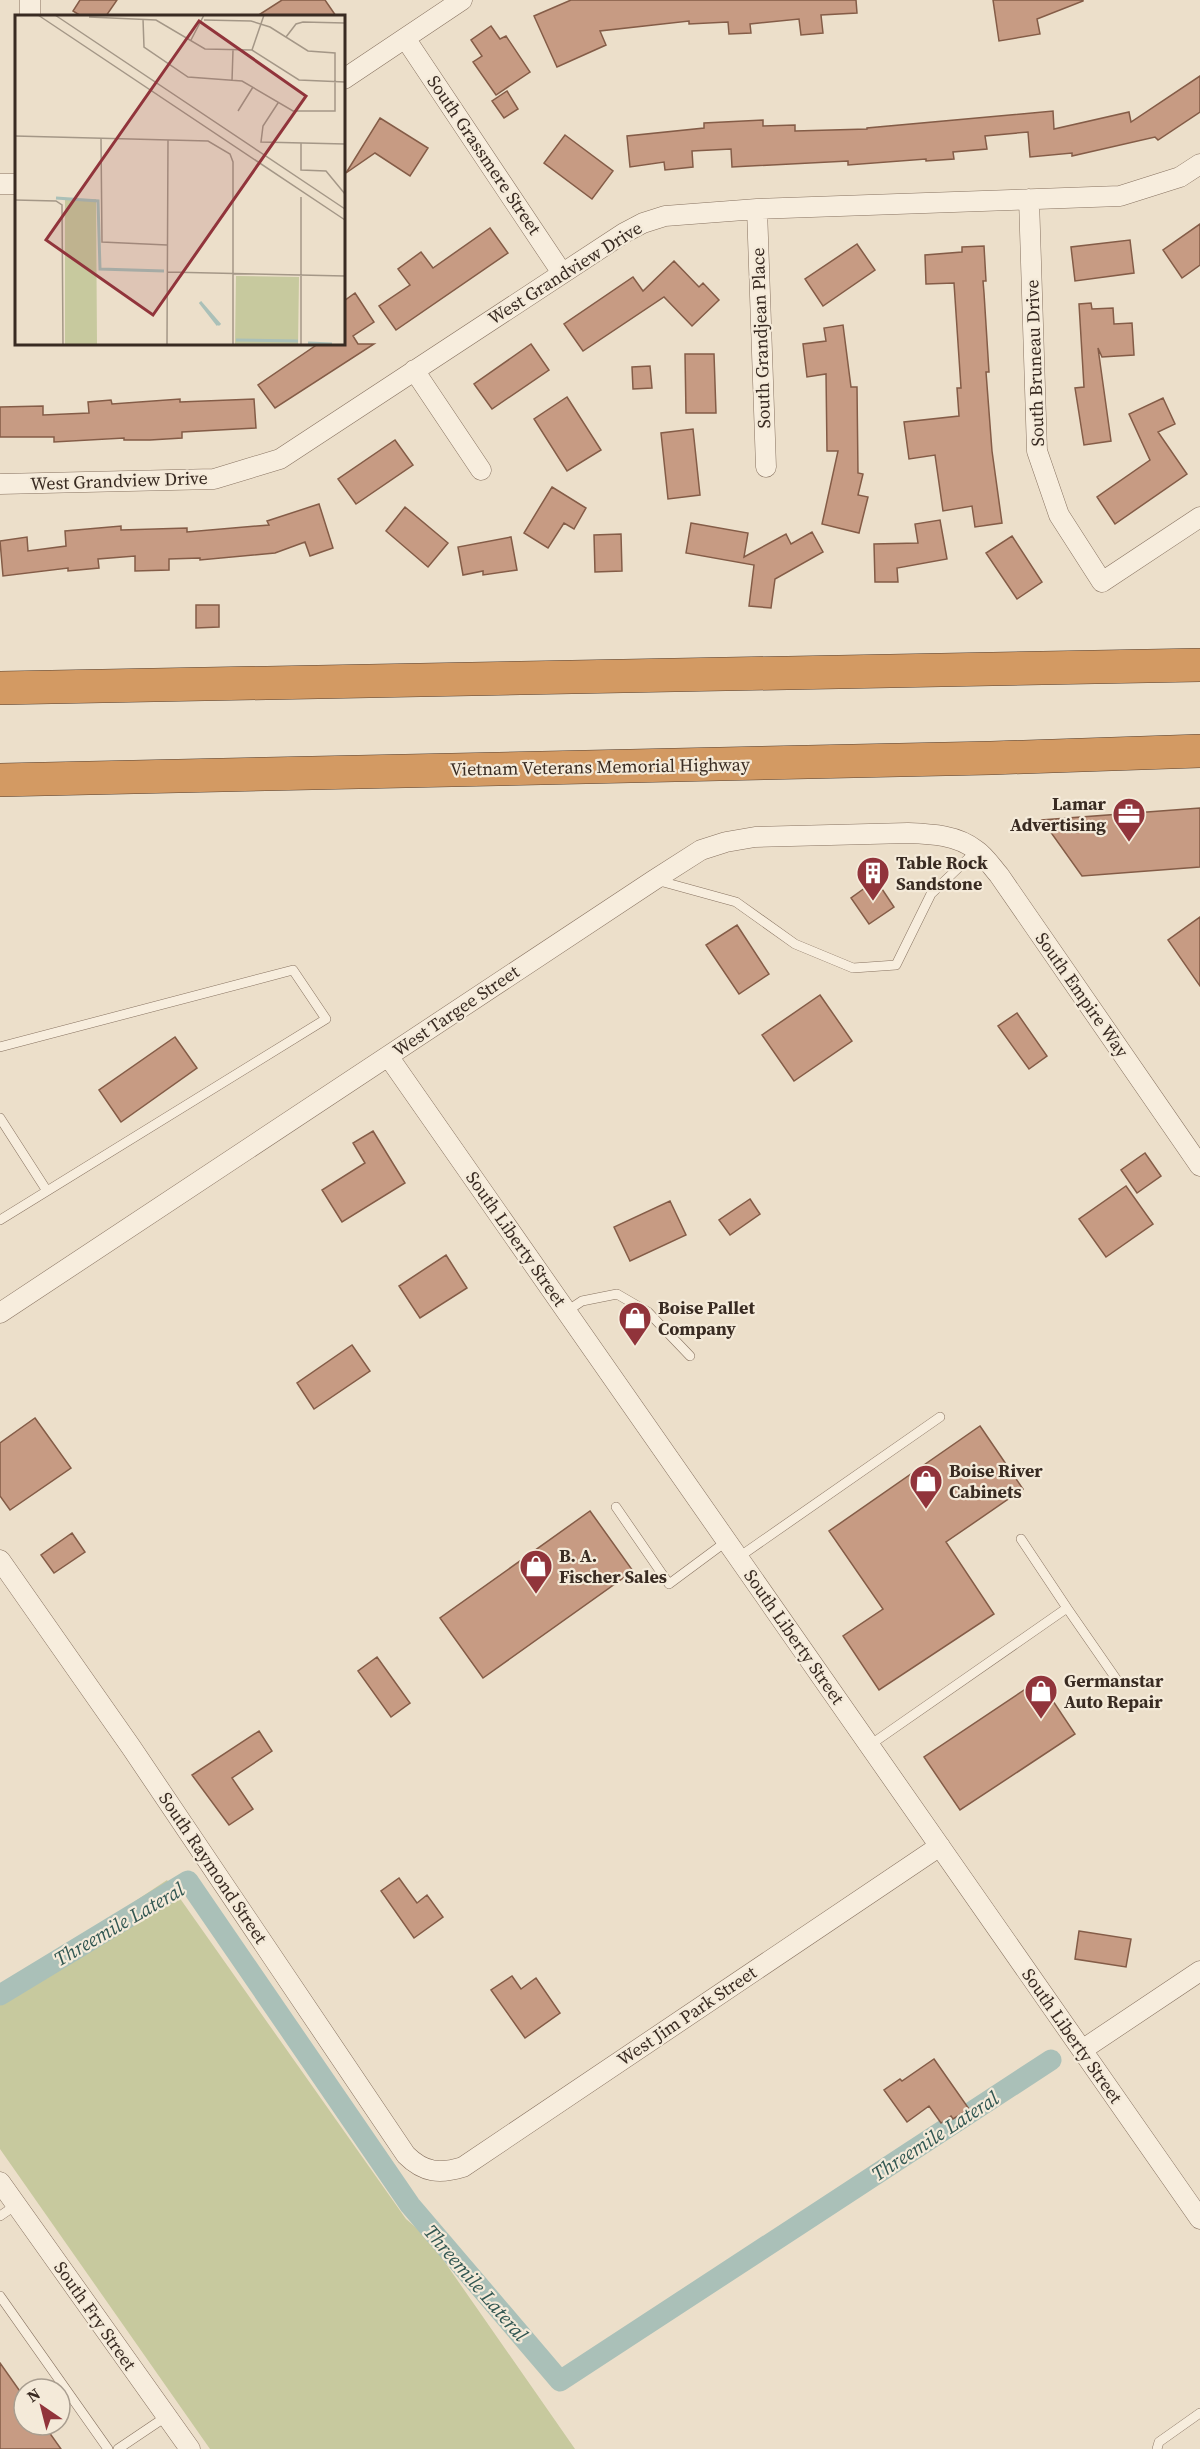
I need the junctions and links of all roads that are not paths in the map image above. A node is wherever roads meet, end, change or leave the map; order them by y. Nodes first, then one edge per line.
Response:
1 (462, 0) edge
2 (405, 38) junction
3 (345, 78) edge
4 (1200, 164) edge
5 (1029, 199) junction
6 (757, 209) junction
7 (562, 273) junction
8 (414, 370) junction
9 (765, 467) dead end
10 (481, 470) dead end
11 (0, 484) edge
12 (1200, 517) edge
13 (1200, 665) edge
14 (0, 688) edge
15 (1200, 751) edge
16 (0, 780) edge
17 (953, 837) joint
18 (977, 850) junction
19 (654, 880) junction
20 (0, 1047) edge
21 (388, 1056) junction
22 (0, 1118) edge
23 (1200, 1166) edge
24 (47, 1191) junction
25 (0, 1220) edge
26 (567, 1311) junction
27 (0, 1313) edge
28 (690, 1356) dead end
29 (940, 1417) dead end
30 (616, 1507) dead end
31 (1021, 1539) dead end
32 (728, 1541) junction
33 (739, 1557) junction
34 (0, 1560) edge
35 (1068, 1608) junction
36 (1119, 1683) dead end
37 (870, 1746) junction
38 (940, 1846) junction
39 (1200, 1971) edge
40 (1082, 2050) junction
41 (430, 2171) joint
42 (0, 2182) edge
43 (8, 2210) edge
44 (1200, 2218) edge
45 (0, 2296) edge
46 (1200, 2413) edge
47 (167, 2416) junction
48 (108, 2449) edge
49 (118, 2449) edge
50 (190, 2449) edge
51 (1157, 2449) edge

1 - 2 street
2 - 3 street
2 - 7 street, South Grassmere Street
4 - 5 street, West Grandview Drive
5 - 6 street, West Grandview Drive
5 - 12 street, South Bruneau Drive
6 - 7 street, West Grandview Drive
6 - 9 street, South Grandjean Place
7 - 8 street, West Grandview Drive
8 - 10 street
8 - 11 street, West Grandview Drive
13 - 14 highway
15 - 16 highway, Vietnam Veterans Memorial Highway
17 - 18 street, South Empire Way
17 - 19 street, West Targee Street
18 - 19 lane
18 - 23 street, South Empire Way
19 - 21 street, West Targee Street
20 - 24 lane
21 - 26 street, South Liberty Street
21 - 27 street, West Targee Street
22 - 24 lane
24 - 25 lane
26 - 28 lane
26 - 32 street, South Liberty Street
29 - 33 lane
30 - 32 lane
31 - 35 lane
32 - 33 street, South Liberty Street
33 - 37 street, South Liberty Street
34 - 41 street, South Raymond Street
35 - 36 lane
35 - 37 lane
37 - 38 street, South Liberty Street
38 - 40 street, South Liberty Street
38 - 41 street, West Jim Park Street
39 - 40 street
40 - 44 street, South Liberty Street
42 - 43 street, South Fry Street
43 - 47 street, South Fry Street
45 - 48 lane
46 - 51 lane
47 - 49 lane
47 - 50 street, South Fry Street

